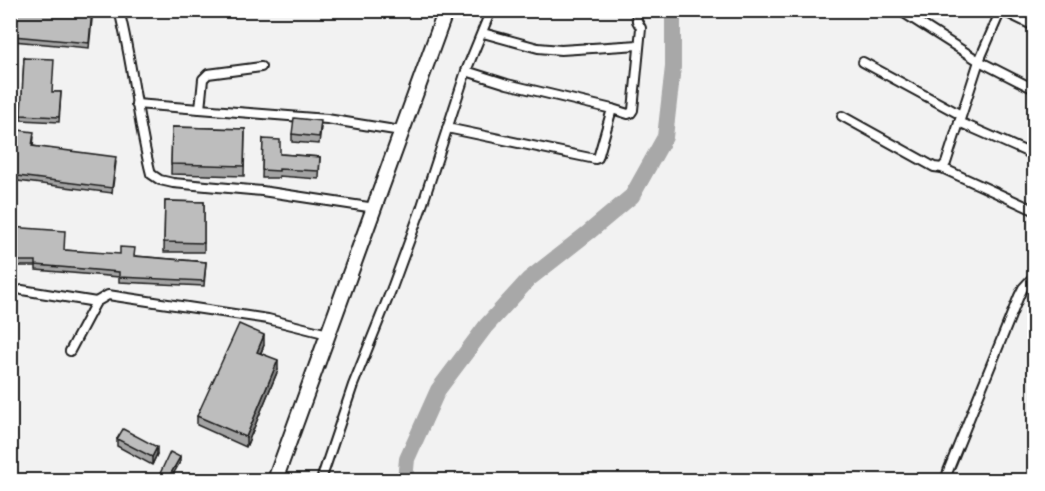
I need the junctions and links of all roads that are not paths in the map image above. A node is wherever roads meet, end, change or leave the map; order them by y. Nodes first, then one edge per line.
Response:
1 (119, 10) edge
2 (446, 10) edge
3 (491, 10) edge
4 (636, 10) edge
5 (899, 10) edge
6 (1001, 10) edge
7 (1035, 26) edge
8 (483, 33) junction
9 (639, 45) junction
10 (979, 61) junction
11 (863, 62) dead end
12 (261, 67) dead end
13 (466, 71) junction
14 (1035, 89) edge
15 (136, 104) junction
16 (612, 108) junction
17 (200, 109) junction
18 (842, 116) dead end
19 (960, 119) junction
20 (447, 128) junction
21 (401, 131) junction
22 (1035, 155) edge
23 (942, 168) junction
24 (375, 208) junction
25 (1035, 210) edge
26 (1035, 276) edge
27 (22, 290) dead end
28 (96, 302) junction
29 (328, 334) junction
30 (70, 351) dead end
31 (275, 480) edge
32 (321, 480) edge
33 (946, 480) edge

1 - 15 street
2 - 21 highway
3 - 8 street
4 - 9 street
5 - 10 street
6 - 7 street
6 - 10 street
8 - 9 street
8 - 13 street
9 - 16 street
10 - 14 street
10 - 19 street
11 - 19 street
12 - 17 street
13 - 16 street
13 - 20 street
15 - 17 street
15 - 24 street
16 - 20 street
17 - 21 street
18 - 23 street
19 - 22 street
19 - 23 street
20 - 32 street
21 - 24 highway
23 - 25 street
24 - 29 highway
26 - 33 street
27 - 28 street
28 - 29 street
28 - 30 street
29 - 31 highway

